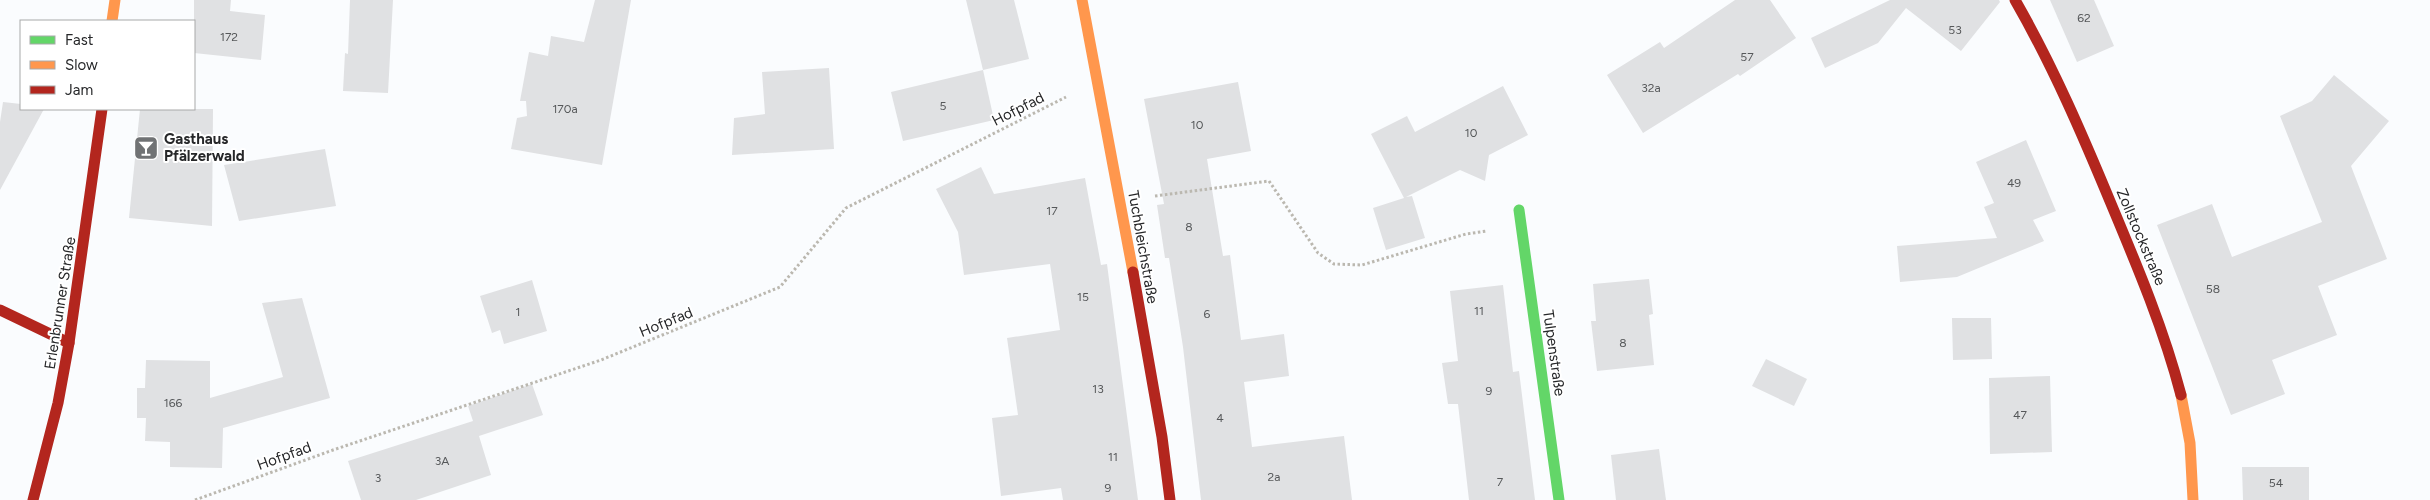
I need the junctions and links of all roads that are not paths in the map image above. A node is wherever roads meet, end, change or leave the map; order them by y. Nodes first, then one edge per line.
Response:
1 (115, 0) edge
2 (1082, 0) edge
3 (2015, 0) edge
4 (112, 20) edge
5 (102, 110) edge
6 (1520, 210) dead end
7 (0, 310) edge
8 (69, 342) junction
9 (33, 500) edge
10 (1170, 500) edge
11 (1559, 500) edge
12 (2193, 500) edge

1 - 4 street
2 - 10 street, Tuchbleichstraße
3 - 12 street, Zollstockstraße
5 - 8 street, Erlenbrunner Straße
6 - 11 street, Tulpenstraße
7 - 8 street
8 - 9 street, Erlenbrunner Straße

